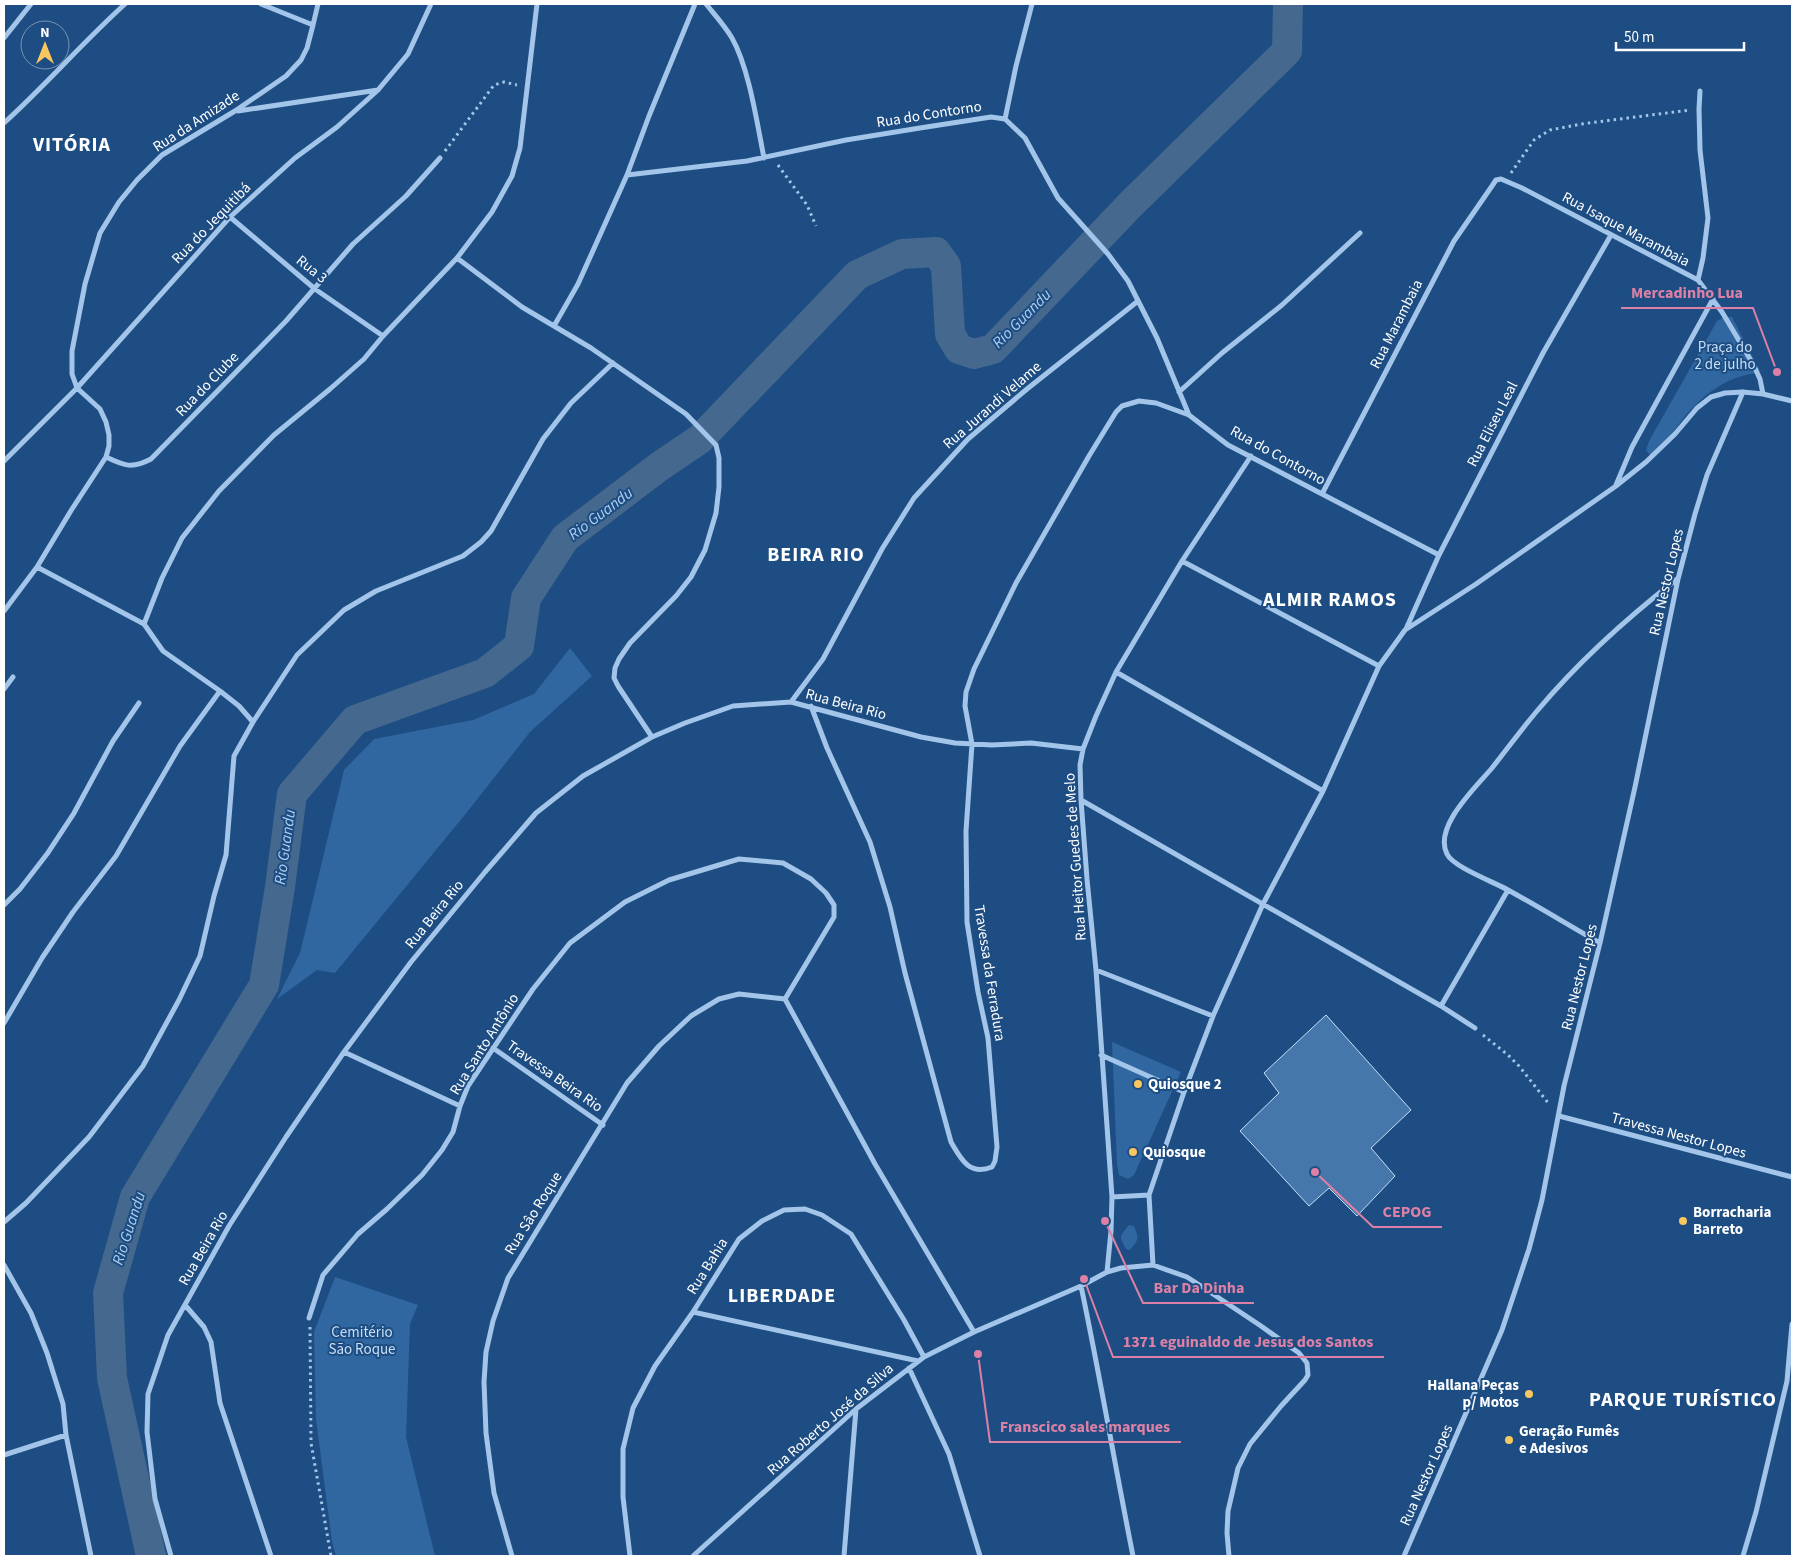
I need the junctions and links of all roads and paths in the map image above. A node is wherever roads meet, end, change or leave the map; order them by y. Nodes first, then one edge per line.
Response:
1 (31, 4) edge
2 (125, 4) edge
3 (261, 4) edge
4 (318, 4) edge
5 (431, 4) edge
6 (537, 4) edge
7 (695, 4) edge
8 (706, 4) edge
9 (1032, 4) edge
10 (313, 25) junction
11 (4, 38) edge
12 (528, 88) junction
13 (378, 90) junction
14 (1700, 91) dead end
15 (1699, 109) junction
16 (235, 111) junction
17 (1005, 119) junction
18 (4, 123) edge
19 (772, 156) junction
20 (440, 158) joint
21 (764, 158) junction
22 (627, 175) junction
23 (1506, 180) junction
24 (230, 216) junction
25 (816, 226) dead end
26 (1360, 233) dead end
27 (1611, 235) junction
28 (457, 258) junction
29 (1698, 280) junction
30 (315, 289) junction
31 (1714, 299) junction
32 (1138, 300) junction
33 (554, 326) junction
34 (383, 336) junction
35 (613, 363) junction
36 (77, 388) junction
37 (1179, 392) junction
38 (1743, 392) junction
39 (1763, 394) junction
40 (1792, 401) edge
41 (1189, 415) junction
42 (1251, 456) junction
43 (106, 457) junction
44 (4, 461) edge
45 (1616, 486) junction
46 (1322, 494) junction
47 (1439, 555) junction
48 (1182, 561) junction
49 (37, 568) junction
50 (1678, 579) junction
51 (4, 600) edge
52 (10, 601) junction
53 (4, 611) edge
54 (144, 624) junction
55 (1405, 630) junction
56 (1379, 666) junction
57 (1116, 672) junction
58 (14, 677) dead end
59 (4, 689) edge
60 (220, 691) junction
61 (791, 702) junction
62 (139, 703) dead end
63 (811, 706) junction
64 (253, 722) junction
65 (652, 737) junction
66 (972, 744) junction
67 (1084, 749) junction
68 (1323, 791) junction
69 (1081, 800) junction
70 (1508, 890) junction
71 (1263, 904) junction
72 (4, 906) edge
73 (1600, 943) junction
74 (1096, 970) junction
75 (785, 998) junction
76 (1441, 1006) junction
77 (1213, 1016) junction
78 (4, 1023) edge
79 (1475, 1028) joint
80 (493, 1048) junction
81 (344, 1052) junction
82 (1101, 1055) junction
83 (1184, 1092) junction
84 (460, 1106) junction
85 (1559, 1116) junction
86 (603, 1125) junction
87 (1792, 1177) edge
88 (1149, 1195) junction
89 (1112, 1197) junction
90 (4, 1222) edge
91 (4, 1265) edge
92 (1153, 1265) junction
93 (1107, 1272) junction
94 (1081, 1286) junction
95 (185, 1306) junction
96 (693, 1312) junction
97 (309, 1318) joint
98 (1792, 1324) edge
99 (974, 1332) junction
100 (924, 1356) junction
101 (918, 1361) junction
102 (908, 1368) junction
103 (856, 1409) junction
104 (66, 1436) junction
105 (4, 1453) edge
106 (91, 1556) edge
107 (171, 1556) edge
108 (272, 1556) edge
109 (331, 1556) edge
110 (512, 1556) edge
111 (630, 1556) edge
112 (693, 1556) edge
113 (844, 1556) edge
114 (980, 1556) edge
115 (1133, 1556) edge
116 (1229, 1556) edge
117 (1404, 1556) edge
118 (1742, 1556) edge

1 - 11 street
2 - 18 street
3 - 10 street
4 - 10 street, Rua da Amizade
5 - 13 street, Rua do Jequitibá
6 - 12 street
7 - 22 street
8 - 21 street
9 - 17 street
10 - 16 street, Rua da Amizade
12 - 20 path
12 - 28 street
13 - 16 street
13 - 24 street, Rua do Jequitibá
14 - 15 street
15 - 23 path
15 - 29 street
16 - 36 street, Rua da Amizade
17 - 19 street, Rua do Contorno
17 - 32 street, Rua do Contorno
19 - 21 street, Rua do Contorno
19 - 25 path
20 - 30 street, Rua do Clube
21 - 22 street, Rua do Contorno
22 - 33 street
23 - 27 street, Rua Isaque Marambaia
23 - 46 street, Rua Marambaia
24 - 30 street, Rua 3
24 - 36 street, Rua do Jequitibá
26 - 37 street
27 - 29 street, Rua Isaque Marambaia
27 - 47 street, Rua Eliseu Leal
28 - 33 street
28 - 34 street
29 - 31 street, Rua Isaque Marambaia
30 - 34 street, Rua 3
30 - 43 street, Rua do Clube
31 - 39 street, Rua Isaque Marambaia
31 - 45 street
32 - 37 street, Rua do Contorno
32 - 61 street, Rua Jurandi Velame
33 - 35 street
34 - 54 street
35 - 64 street
35 - 65 street
36 - 43 street
36 - 44 street, Rua do Jequitibá
37 - 41 street, Rua do Contorno
38 - 39 street
38 - 45 street
38 - 50 street, Rua Nestor Lopes
39 - 40 street
41 - 42 street, Rua do Contorno
41 - 66 street, Travessa da Ferradura
42 - 46 street, Rua do Contorno
42 - 48 street, Rua Heitor Guedes de Melo
43 - 49 street
45 - 55 street
46 - 47 street, Rua do Contorno
47 - 55 street, Rua Eliseu Leal
48 - 56 street
48 - 57 street, Rua Heitor Guedes de Melo
49 - 52 street
49 - 54 street
50 - 70 street
50 - 73 street, Rua Nestor Lopes
51 - 52 street
52 - 53 street
54 - 60 street
55 - 56 street
56 - 68 street
57 - 67 street, Rua Heitor Guedes de Melo
57 - 68 street
58 - 59 street
60 - 64 street
60 - 78 street
61 - 63 street, Rua Beira Rio
61 - 65 street, Rua Beira Rio
62 - 72 street
63 - 66 street, Rua Beira Rio
63 - 66 street, Travessa da Ferradura
64 - 90 street
65 - 81 street, Rua Beira Rio
66 - 67 street, Rua Beira Rio
67 - 69 street, Rua Heitor Guedes de Melo
68 - 71 street
69 - 71 street
69 - 74 street, Rua Heitor Guedes de Melo
70 - 73 street
70 - 76 street
71 - 76 street
71 - 77 street
73 - 85 street, Rua Nestor Lopes
74 - 77 street
74 - 82 street, Rua Heitor Guedes de Melo
75 - 80 street, Rua Santo Antônio
75 - 86 street, Rua Sâo Roque
75 - 99 street
76 - 79 street
77 - 83 street
79 - 85 path
80 - 84 street, Rua Santo Antônio
80 - 86 street, Travessa Beira Rio
81 - 84 street
81 - 95 street, Rua Beira Rio
82 - 83 street
82 - 89 street, Rua Heitor Guedes de Melo
83 - 88 street
84 - 97 street, Rua Santo Antônio
85 - 87 street, Travessa Nestor Lopes
85 - 117 street, Rua Nestor Lopes
86 - 110 street, Rua Sâo Roque
88 - 89 street
88 - 92 street
89 - 93 street, Rua Heitor Guedes de Melo
91 - 104 street
92 - 93 street, Rua Roberto José da Silva
92 - 116 street
93 - 94 street, Rua Roberto José da Silva
94 - 99 street, Rua Roberto José da Silva
94 - 115 street
95 - 107 street, Rua Beira Rio
95 - 108 street
96 - 100 street, Rua Bahia
96 - 101 street
96 - 111 street, Rua Bahia
97 - 109 path
98 - 118 street
99 - 100 street, Rua Roberto José da Silva
100 - 101 street, Rua Roberto José da Silva
101 - 102 street, Rua Roberto José da Silva
102 - 103 street, Rua Roberto José da Silva
102 - 114 street
103 - 112 street, Rua Roberto José da Silva
103 - 113 street
104 - 105 street
104 - 106 street

